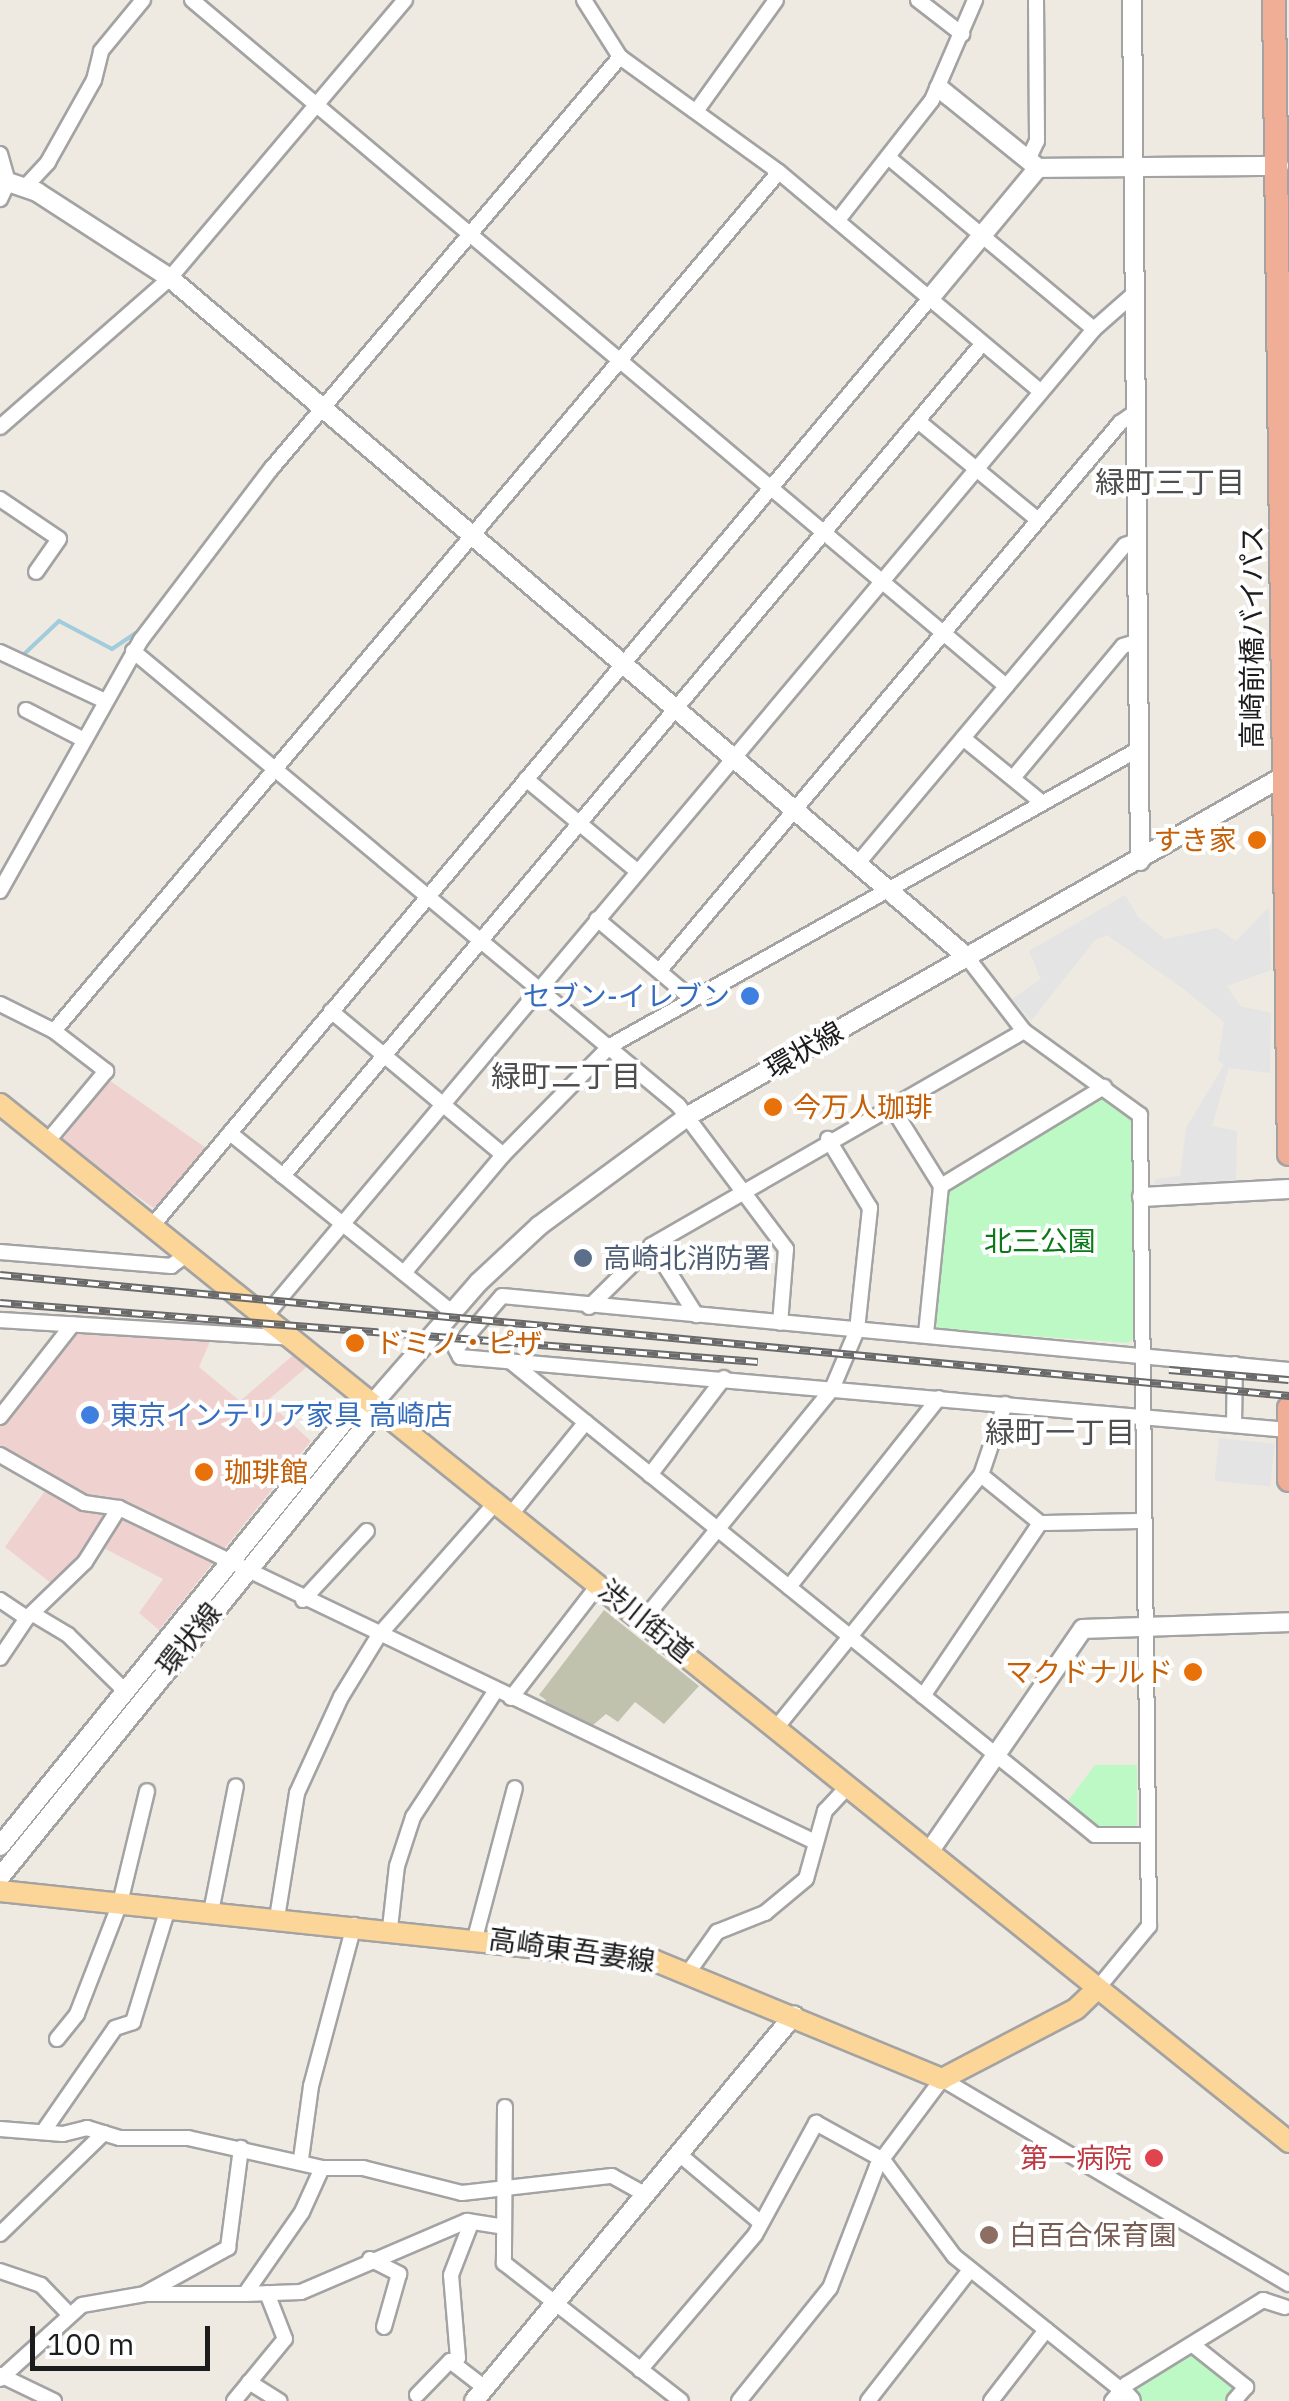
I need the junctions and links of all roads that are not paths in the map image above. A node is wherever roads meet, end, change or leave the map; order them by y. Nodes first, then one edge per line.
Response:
1 (143, 0) edge
2 (192, 0) edge
3 (405, 0) edge
4 (584, 0) edge
5 (776, 0) edge
6 (918, 0) edge
7 (975, 0) edge
8 (1036, 0) edge
9 (1132, 0) edge
10 (1274, 0) edge
11 (962, 34) junction
12 (620, 57) junction
13 (939, 88) junction
14 (315, 105) junction
15 (697, 110) junction
16 (0, 154) edge
17 (888, 157) junction
18 (1033, 164) junction
19 (1134, 166) junction
20 (1279, 166) junction
21 (779, 172) junction
22 (11, 189) edge
23 (838, 220) junction
24 (469, 235) junction
25 (982, 235) junction
26 (170, 278) junction
27 (1136, 292) junction
28 (930, 298) junction
29 (1094, 329) junction
30 (982, 344) junction
31 (616, 364) junction
32 (1041, 392) junction
33 (324, 407) junction
34 (1136, 412) junction
35 (918, 421) junction
36 (0, 427) edge
37 (977, 469) junction
38 (770, 489) junction
39 (0, 499) edge
40 (1038, 520) junction
41 (473, 534) junction
42 (823, 534) junction
43 (1138, 540) junction
44 (36, 572) dead end
45 (881, 584) junction
46 (942, 634) junction
47 (1138, 641) junction
48 (134, 650) junction
49 (0, 652) edge
50 (624, 661) junction
51 (1006, 686) junction
52 (103, 700) junction
53 (676, 707) junction
54 (26, 710) dead end
55 (963, 738) junction
56 (84, 740) junction
57 (1139, 748) junction
58 (734, 756) junction
59 (277, 766) junction
60 (1286, 774) edge
61 (1012, 778) junction
62 (526, 779) junction
63 (1040, 802) junction
64 (796, 808) junction
65 (579, 824) junction
66 (1140, 861) junction
67 (859, 862) junction
68 (637, 871) junction
69 (890, 888) junction
70 (0, 891) edge
71 (428, 895) junction
72 (597, 919) junction
73 (482, 939) junction
74 (967, 957) junction
75 (660, 970) junction
76 (540, 988) junction
77 (692, 999) junction
78 (0, 1004) edge
79 (330, 1011) junction
80 (54, 1031) junction
81 (1024, 1031) junction
82 (610, 1046) junction
83 (384, 1056) junction
84 (1104, 1087) junction
85 (0, 1104) edge
86 (442, 1104) junction
87 (890, 1104) junction
88 (688, 1116) junction
89 (230, 1133) junction
90 (828, 1139) junction
91 (46, 1142) junction
92 (1289, 1154) edge
93 (503, 1155) junction
94 (283, 1176) junction
95 (941, 1186) junction
96 (744, 1188) junction
97 (1289, 1190) edge
98 (1142, 1197) junction
99 (341, 1223) junction
100 (152, 1226) junction
101 (652, 1245) junction
102 (0, 1252) edge
103 (189, 1252) junction
104 (404, 1273) junction
105 (589, 1307) junction
106 (452, 1312) junction
107 (267, 1314) junction
108 (696, 1316) junction
109 (0, 1320) edge
110 (780, 1323) junction
111 (73, 1324) junction
112 (857, 1330) junction
113 (926, 1334) junction
114 (298, 1338) junction
115 (1143, 1352) junction
116 (510, 1361) junction
117 (1236, 1364) junction
118 (1289, 1370) edge
119 (724, 1378) junction
120 (832, 1389) junction
121 (938, 1398) junction
122 (376, 1400) junction
123 (1005, 1404) junction
124 (1289, 1408) edge
125 (0, 1417) edge
126 (1144, 1417) junction
127 (586, 1422) junction
128 (1234, 1425) junction
129 (1288, 1430) edge
130 (0, 1456) edge
131 (650, 1475) junction
132 (981, 1475) junction
133 (1289, 1480) edge
134 (505, 1507) junction
135 (119, 1508) junction
136 (1144, 1522) junction
137 (1040, 1523) junction
138 (717, 1529) junction
139 (366, 1530) dead end
140 (237, 1568) junction
141 (599, 1584) junction
142 (788, 1587) junction
143 (0, 1600) edge
144 (303, 1600) junction
145 (30, 1616) junction
146 (644, 1619) junction
147 (1289, 1622) edge
148 (1147, 1623) junction
149 (380, 1635) junction
150 (850, 1637) junction
151 (0, 1658) edge
152 (496, 1690) junction
153 (124, 1691) junction
154 (922, 1696) junction
155 (512, 1698) junction
156 (776, 1728) junction
157 (995, 1756) junction
158 (236, 1786) dead end
159 (848, 1786) junction
160 (515, 1788) dead end
161 (148, 1791) dead end
162 (1148, 1835) junction
163 (813, 1842) junction
164 (0, 1846) edge
165 (929, 1852) junction
166 (0, 1877) edge
167 (0, 1891) edge
168 (120, 1903) junction
169 (168, 1908) junction
170 (211, 1912) junction
171 (277, 1918) junction
172 (354, 1925) junction
173 (390, 1928) junction
174 (475, 1938) junction
175 (690, 1970) junction
176 (1098, 1990) junction
177 (794, 2015) junction
178 (57, 2039) dead end
179 (942, 2079) junction
180 (504, 2107) dead end
181 (0, 2129) edge
182 (43, 2132) junction
183 (104, 2133) junction
184 (1289, 2142) edge
185 (242, 2148) junction
186 (679, 2154) junction
187 (301, 2159) junction
188 (883, 2160) junction
189 (322, 2168) junction
190 (504, 2189) junction
191 (645, 2194) junction
192 (761, 2223) junction
193 (470, 2226) junction
194 (504, 2228) junction
195 (0, 2234) edge
196 (370, 2259) junction
197 (970, 2270) junction
198 (0, 2271) edge
199 (260, 2274) junction
200 (1289, 2284) edge
201 (145, 2294) junction
202 (245, 2294) junction
203 (269, 2298) junction
204 (555, 2304) junction
205 (1286, 2307) dead end
206 (68, 2313) junction
207 (384, 2327) dead end
208 (1046, 2330) junction
209 (1193, 2346) junction
210 (453, 2363) junction
211 (640, 2370) junction
212 (1, 2377) edge
213 (249, 2382) junction
214 (480, 2394) edge
215 (417, 2395) dead end
216 (1121, 2397) edge
217 (54, 2401) edge
218 (234, 2401) edge
219 (280, 2401) edge
220 (681, 2401) edge
221 (739, 2401) edge
222 (868, 2401) edge
223 (991, 2401) edge
224 (1234, 2401) edge

1 - 22 street
2 - 14 street
3 - 14 street
4 - 12 street
5 - 15 street
6 - 11 street
7 - 11 street
8 - 18 street
9 - 19 street
10 - 20 highway, 高崎前橋バイパス
11 - 13 street
12 - 15 street
12 - 24 street
13 - 17 street
13 - 18 street
14 - 24 street
14 - 26 street
15 - 21 street
16 - 22 street
17 - 23 street
17 - 25 street
18 - 19 street
18 - 25 street
19 - 20 street
19 - 27 street
20 - 60 highway, 高崎前橋バイパス
21 - 23 street
21 - 31 street
22 - 26 street
23 - 28 street
24 - 31 street
24 - 33 street
25 - 28 street
25 - 29 street
26 - 33 street
26 - 36 street
27 - 29 street
27 - 34 street
28 - 30 street
28 - 38 street
29 - 32 street
30 - 32 street
30 - 35 street
31 - 38 street
31 - 41 street
32 - 37 street
33 - 41 street
33 - 48 street
34 - 40 street
34 - 43 street
35 - 37 street
35 - 42 street
37 - 40 street
37 - 45 street
38 - 42 street
38 - 50 street
39 - 44 street
40 - 46 street
41 - 50 street
41 - 59 street
42 - 45 street
42 - 53 street
43 - 47 street
43 - 51 street
45 - 46 street
45 - 58 street
46 - 51 street
46 - 64 street
47 - 57 street
47 - 61 street
48 - 52 street
48 - 59 street
49 - 52 street
50 - 53 street
50 - 62 street
51 - 55 street
52 - 56 street
53 - 58 street
53 - 65 street
54 - 56 street
55 - 61 street
55 - 67 street
56 - 70 street
57 - 63 street
57 - 66 street
58 - 64 street
58 - 68 street
59 - 71 street
59 - 80 street
60 - 66 street, 環状線
60 - 92 highway, 高崎前橋バイパス
61 - 63 street
62 - 65 street
62 - 71 street
63 - 69 street
64 - 67 street
64 - 75 street
65 - 68 street
65 - 73 street
66 - 74 street, 環状線
67 - 69 street
68 - 72 street
69 - 74 street
69 - 77 street
71 - 73 street
71 - 79 street
72 - 75 street
72 - 76 street
73 - 76 street
73 - 83 street
74 - 81 street
74 - 88 street, 環状線
75 - 77 street
76 - 82 street
76 - 86 street
77 - 82 street
78 - 80 street
79 - 83 street
79 - 89 street
80 - 91 street
81 - 84 street
81 - 87 street
82 - 88 street
82 - 93 street
83 - 86 street
83 - 94 street
84 - 95 street
84 - 98 street
85 - 91 main road, 渋川街道
86 - 93 street
86 - 99 street
87 - 90 street
87 - 95 street
88 - 96 street
88 - 106 street, 環状線
89 - 94 street
89 - 100 street
90 - 96 street
90 - 112 street
91 - 100 main road, 渋川街道
93 - 104 street
94 - 99 street
95 - 113 street
96 - 101 street
96 - 110 street
97 - 98 street
98 - 115 street
99 - 104 street
99 - 107 street
100 - 103 main road, 渋川街道
101 - 105 street
101 - 108 street
102 - 103 street
103 - 107 main road, 渋川街道
104 - 106 street
105 - 108 street
105 - 116 street
106 - 122 street, 環状線
107 - 114 main road, 渋川街道
108 - 110 street
109 - 111 street
110 - 112 street
111 - 114 street
111 - 125 street
112 - 113 street
112 - 120 street
113 - 115 street
114 - 122 main road, 渋川街道
115 - 117 street
115 - 126 street
116 - 119 street
116 - 127 street
117 - 118 street
117 - 128 street
119 - 120 street
119 - 131 street
120 - 121 street
120 - 138 street
121 - 123 street
121 - 142 street
122 - 134 main road, 渋川街道
122 - 140 street, 環状線
123 - 126 street
123 - 132 street
124 - 129 highway
126 - 128 street
126 - 136 street
127 - 131 street
127 - 134 street
128 - 129 street
129 - 133 highway
130 - 135 street
131 - 138 street
132 - 137 street
132 - 150 street
134 - 141 main road, 渋川街道
134 - 149 street
135 - 140 street
135 - 145 street
136 - 137 street
136 - 148 street
137 - 154 street
138 - 142 street
138 - 146 street
139 - 144 street
140 - 144 street
140 - 153 street, 環状線
140 - 166 street, 環状線
141 - 146 main road, 渋川街道
141 - 155 street
142 - 150 street
143 - 145 street
144 - 149 street
145 - 151 street
145 - 153 street
146 - 156 main road, 渋川街道
147 - 148 street
148 - 157 street
148 - 162 street
149 - 152 street
149 - 171 street
150 - 154 street
150 - 156 street
152 - 155 street
152 - 173 street
153 - 164 street, 環状線
154 - 157 street
155 - 163 street
156 - 159 main road, 渋川街道
157 - 162 street
157 - 165 street
158 - 170 street
159 - 163 street
159 - 165 main road, 渋川街道
160 - 174 street
161 - 168 street
162 - 176 street
163 - 175 street
165 - 176 main road, 渋川街道
167 - 168 main road, 高崎東吾妻線
168 - 169 main road, 高崎東吾妻線
168 - 178 street
169 - 170 main road, 高崎東吾妻線
169 - 182 street
170 - 171 main road, 高崎東吾妻線
171 - 172 main road, 高崎東吾妻線
172 - 173 main road, 高崎東吾妻線
172 - 187 street
173 - 174 main road, 高崎東吾妻線
174 - 175 main road, 高崎東吾妻線
175 - 177 main road, 高崎東吾妻線
176 - 179 main road
176 - 184 main road, 渋川街道
177 - 179 main road, 高崎東吾妻線
177 - 186 street
179 - 188 street
179 - 200 street
180 - 190 street
181 - 182 street
182 - 183 street
183 - 185 street
183 - 195 street
185 - 187 street
185 - 201 street
186 - 191 street
186 - 192 street
187 - 189 street
188 - 192 street
188 - 197 street
188 - 221 street
189 - 190 street
189 - 199 street
190 - 191 street
190 - 194 street
191 - 204 street
192 - 211 street
193 - 194 street
193 - 196 street
193 - 210 street
194 - 204 street
196 - 203 street
196 - 207 street
197 - 208 street
197 - 222 street
198 - 206 street
199 - 202 street
199 - 203 street
201 - 202 street
201 - 206 street
202 - 203 street
203 - 213 street
204 - 211 street
204 - 214 street
205 - 209 street
206 - 212 street
208 - 216 street
208 - 223 street
209 - 216 street
209 - 224 street
210 - 214 street
210 - 215 street
211 - 220 street
212 - 217 street
213 - 218 street
213 - 219 street

